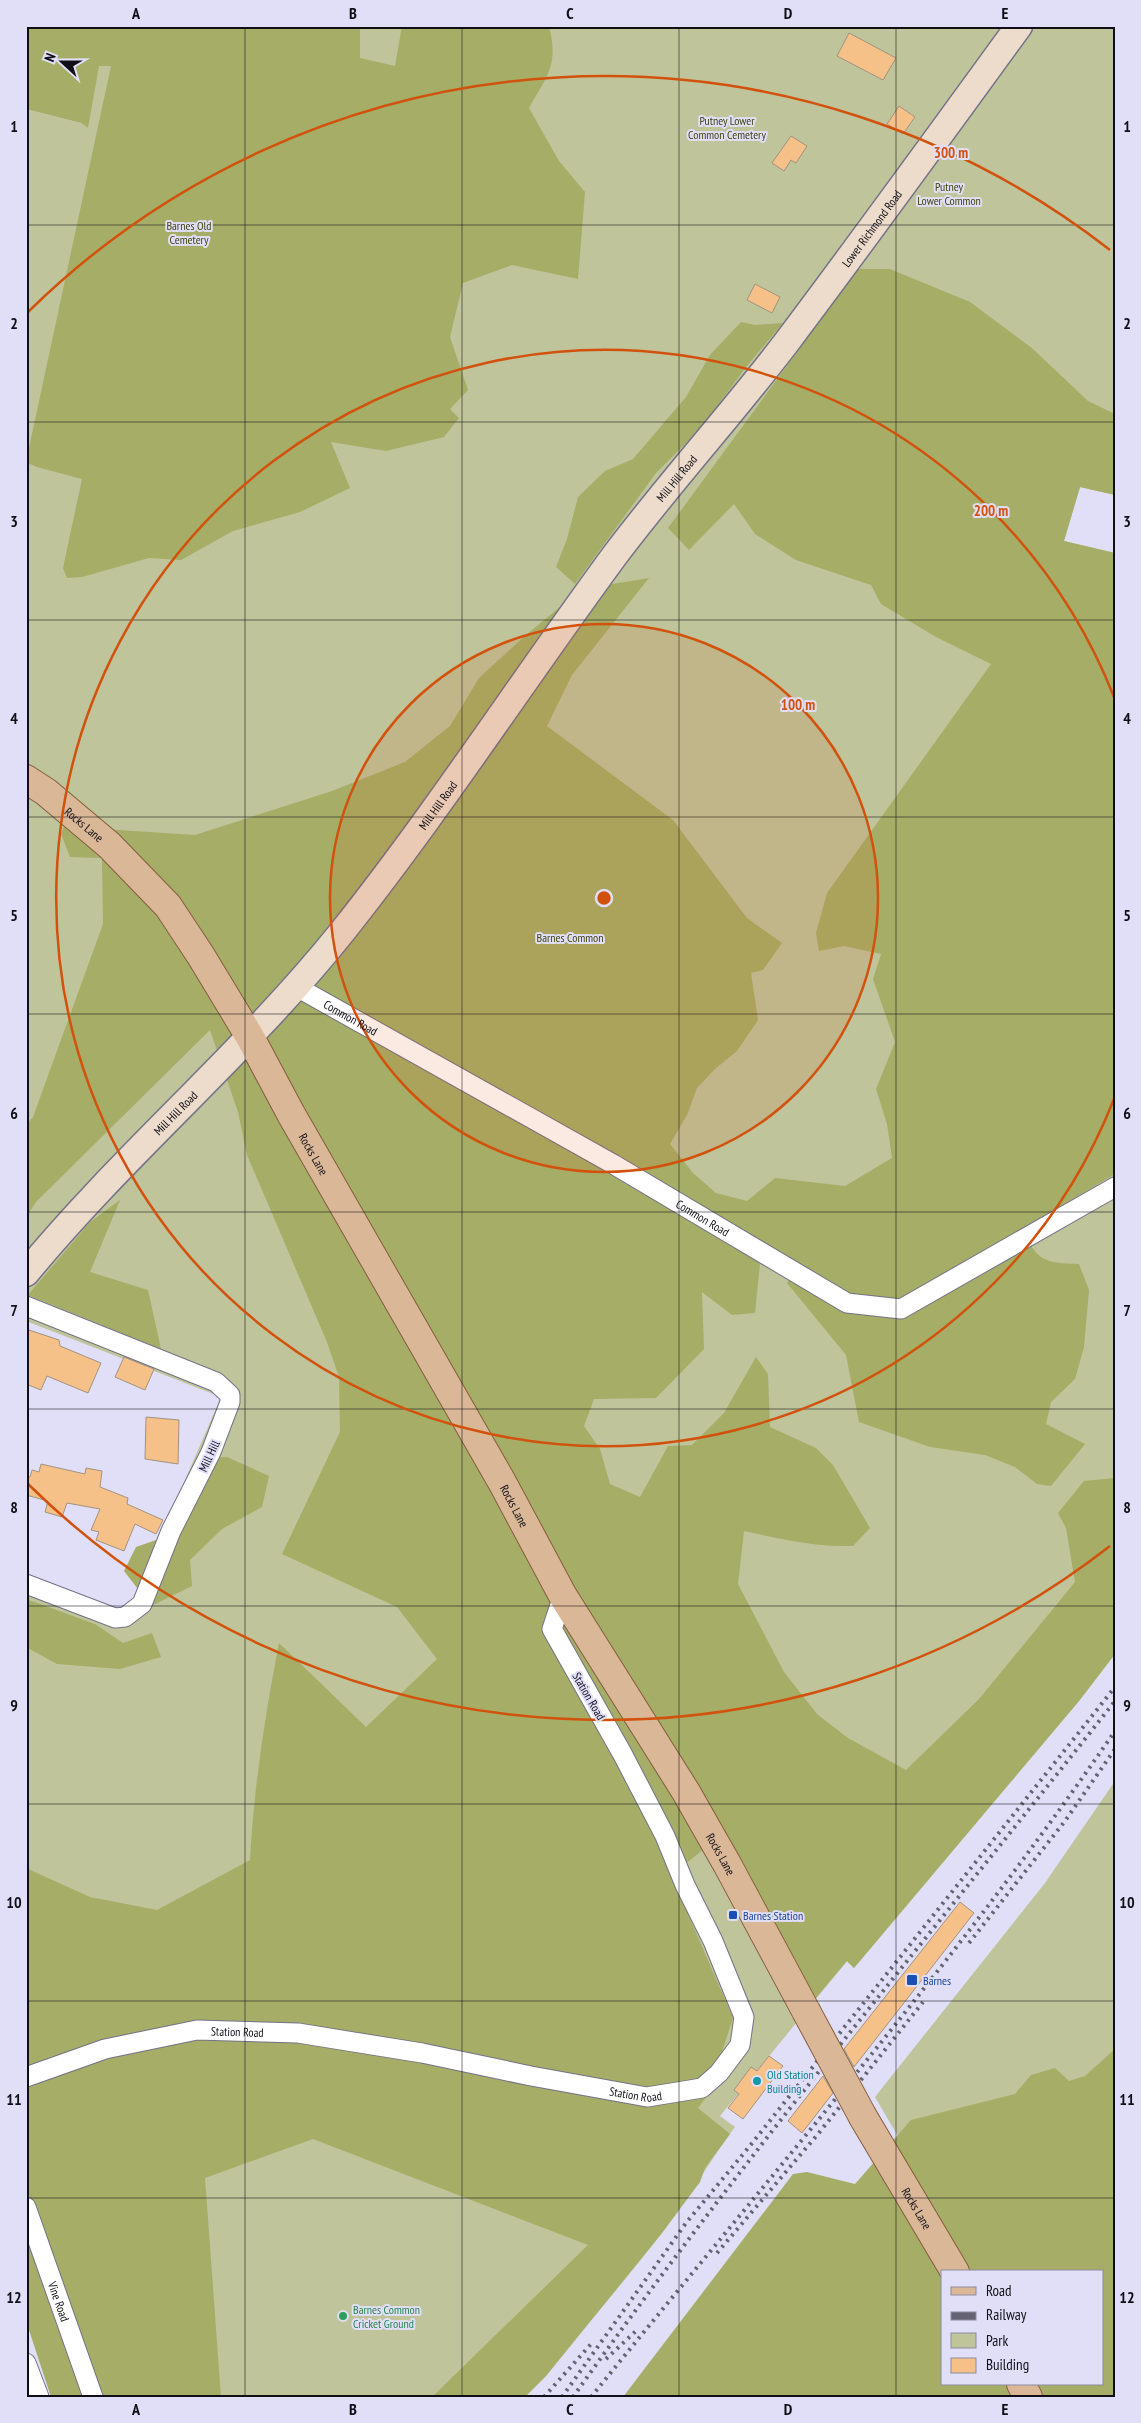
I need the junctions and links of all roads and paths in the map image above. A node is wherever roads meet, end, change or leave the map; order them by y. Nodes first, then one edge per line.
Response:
1 (1019, 26) edge
2 (812, 308) joint
3 (26, 779) edge
4 (296, 986) junction
5 (250, 1037) junction
6 (1115, 1187) edge
7 (26, 1273) edge
8 (26, 1306) edge
9 (26, 1584) edge
10 (563, 1596) junction
11 (26, 2077) edge
12 (26, 2207) edge
13 (954, 2270) edge
14 (26, 2363) edge
15 (39, 2397) edge
16 (93, 2397) edge

1 - 2 main road, Lower Richmond Road
2 - 4 main road, Mill Hill Road
3 - 5 main road, Rocks Lane
4 - 5 main road, Mill Hill Road
4 - 6 street, Common Road
5 - 7 main road, Mill Hill Road
5 - 10 main road, Rocks Lane
8 - 9 street, Mill Hill
10 - 11 street, Station Road
10 - 13 main road, Rocks Lane, bridge
12 - 16 street, Vine Road
14 - 15 street

